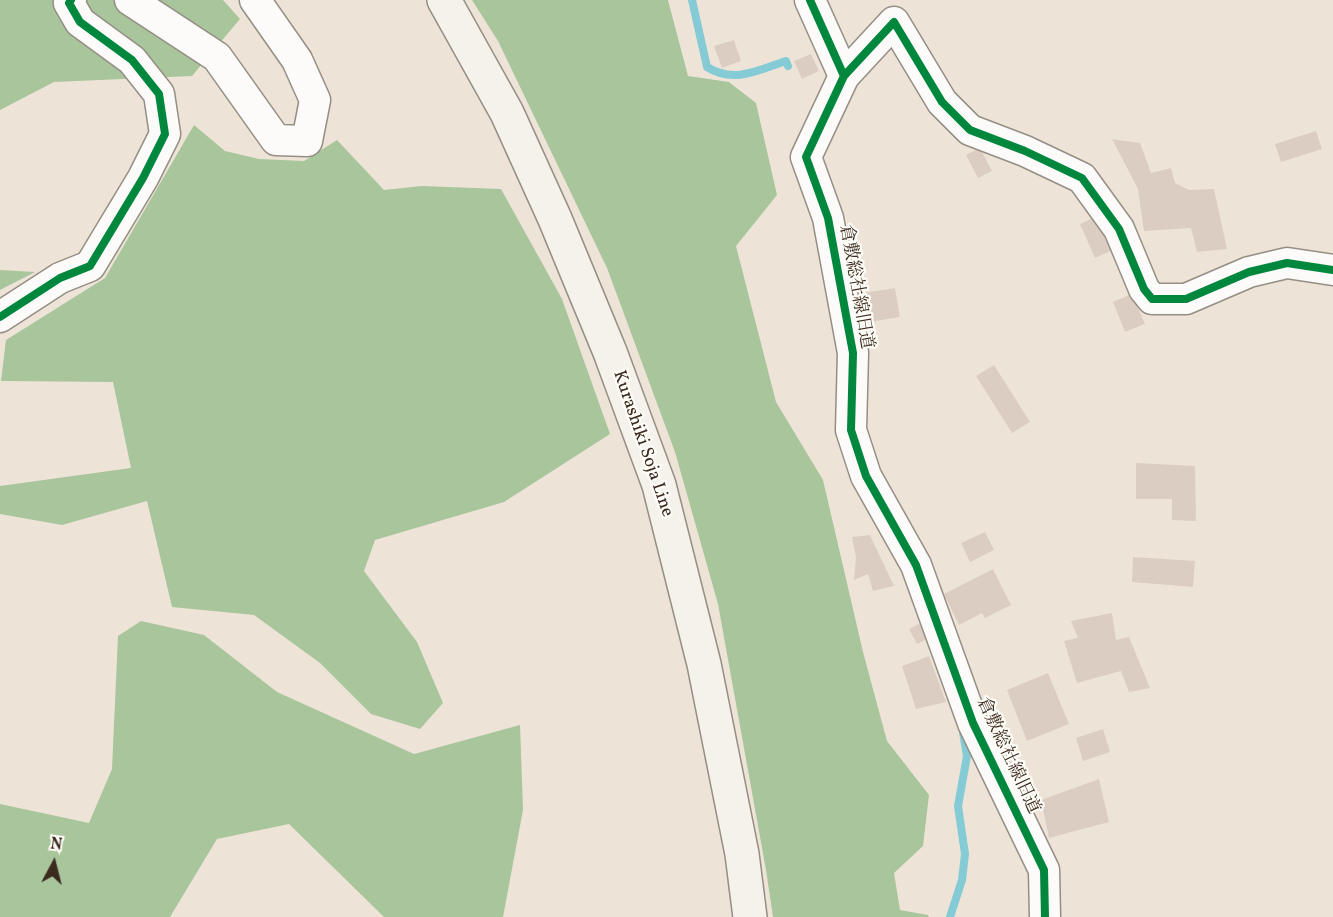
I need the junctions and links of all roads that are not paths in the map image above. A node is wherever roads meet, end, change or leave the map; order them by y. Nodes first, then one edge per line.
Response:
1 (71, 0) edge
2 (130, 0) edge
3 (255, 0) edge
4 (444, 0) edge
5 (810, 0) edge
6 (844, 76) junction
7 (1333, 270) edge
8 (0, 317) edge
9 (750, 917) edge
10 (1046, 917) edge

1 - 8 street
2 - 3 street
4 - 9 main road, Kurashiki Soja Line
5 - 6 street
6 - 7 street, 倉敷総社線旧道
6 - 10 street, 倉敷総社線旧道

